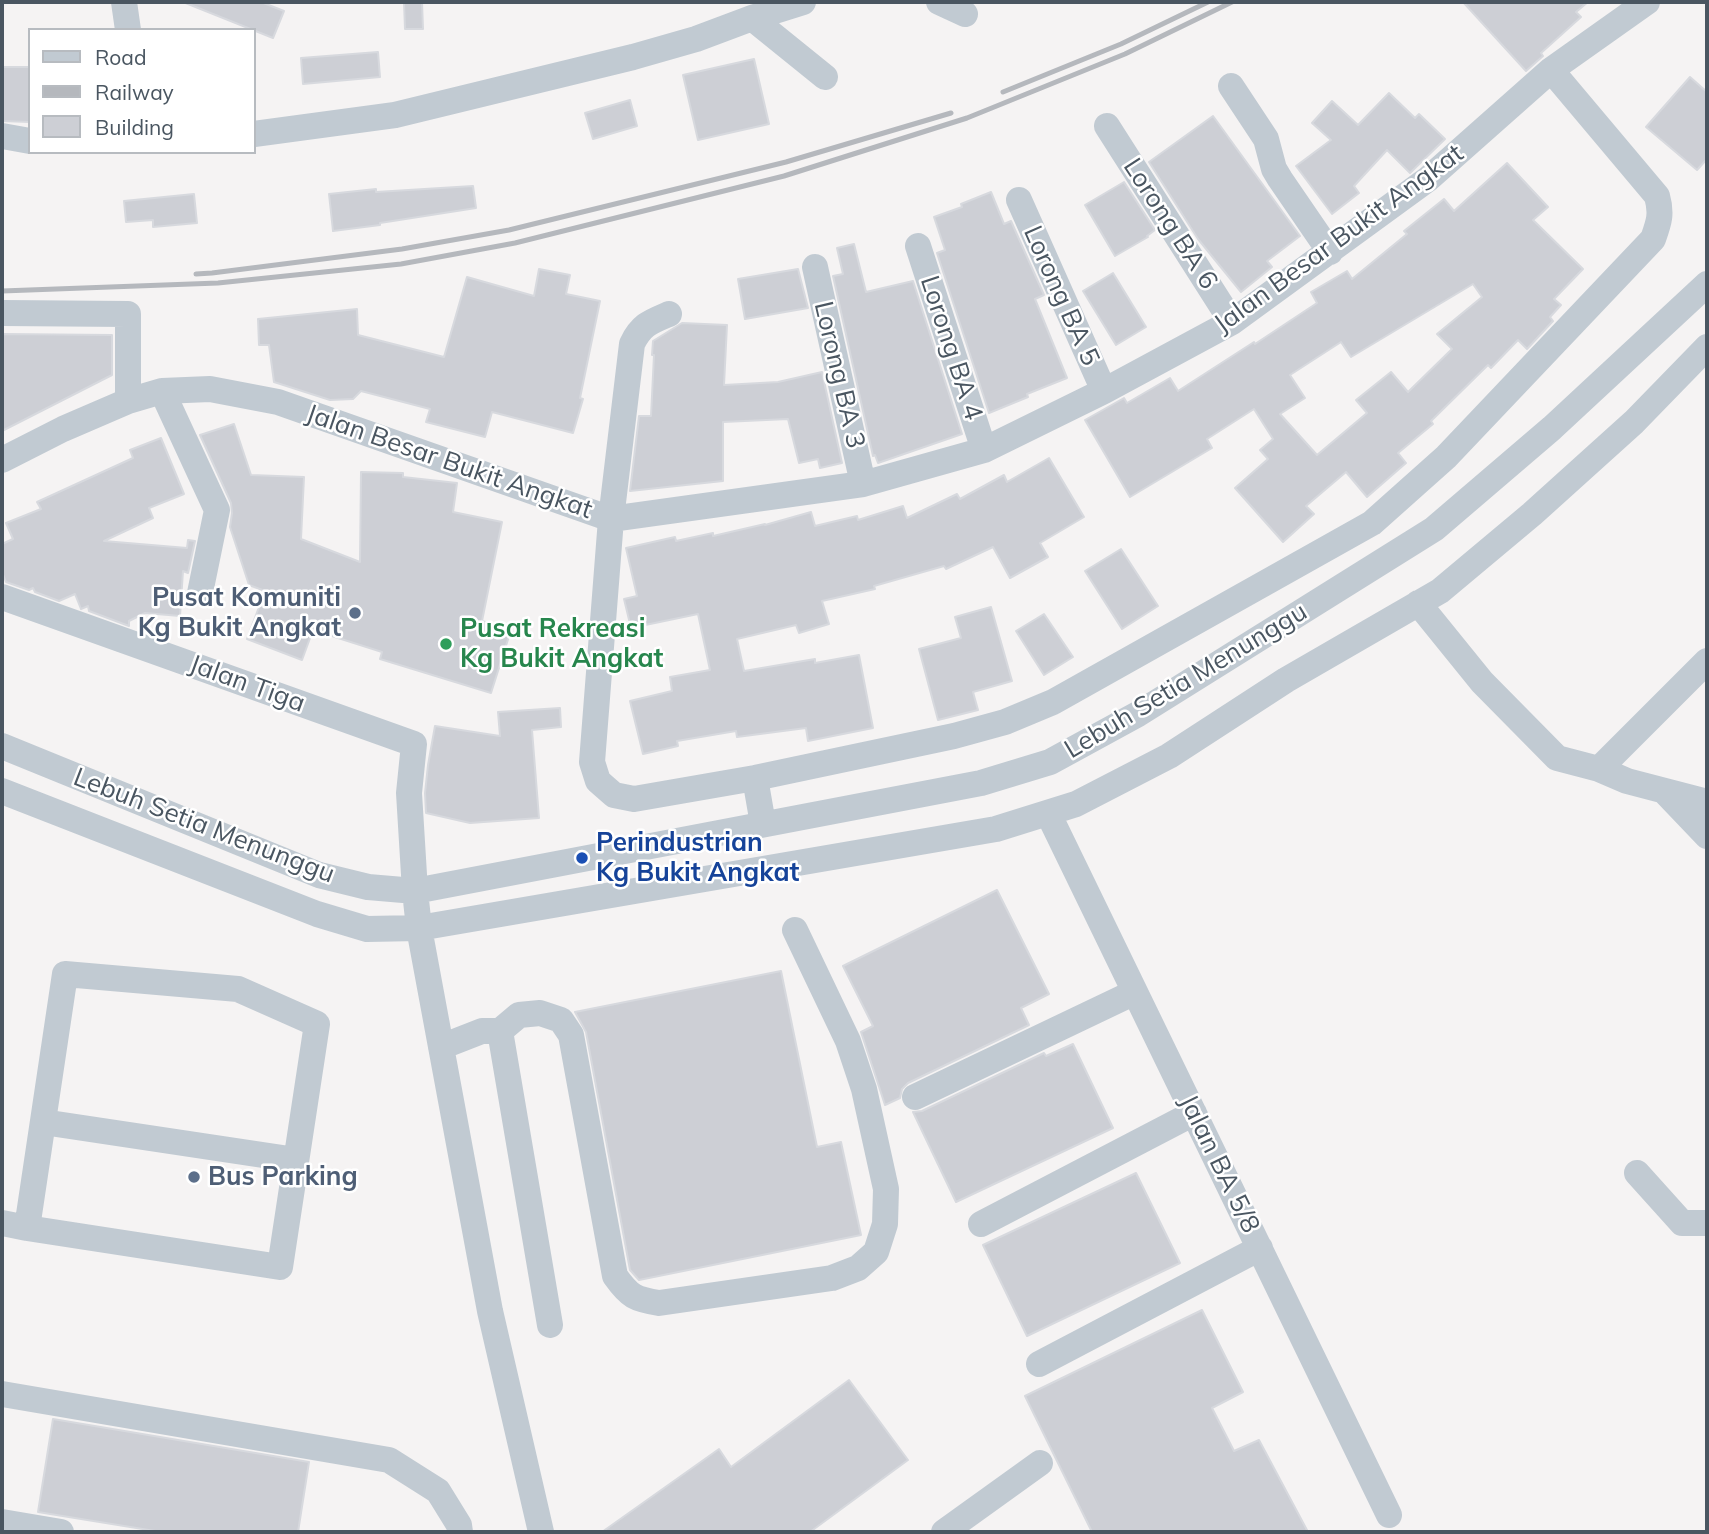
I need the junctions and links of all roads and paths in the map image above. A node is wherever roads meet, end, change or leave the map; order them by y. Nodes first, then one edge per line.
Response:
1 (124, 2) edge
2 (803, 2) edge
3 (939, 2) edge
4 (1647, 2) edge
5 (965, 14) dead end
6 (752, 18) junction
7 (128, 28) edge
8 (1551, 70) junction
9 (825, 77) dead end
10 (1231, 86) dead end
11 (1107, 126) dead end
12 (256, 134) edge
13 (2, 136) edge
14 (28, 141) edge
15 (1019, 200) dead end
16 (918, 246) dead end
17 (1329, 252) junction
18 (815, 267) dead end
19 (1707, 284) edge
20 (2, 313) edge
21 (669, 314) dead end
22 (1232, 322) junction
23 (1707, 347) edge
24 (162, 391) junction
25 (1104, 391) junction
26 (128, 401) junction
27 (984, 450) junction
28 (2, 460) edge
29 (863, 484) junction
30 (611, 519) junction
31 (200, 593) dead end
32 (2, 597) edge
33 (1419, 603) junction
34 (1707, 662) edge
35 (2, 746) edge
36 (1599, 769) junction
37 (755, 778) junction
38 (2, 791) edge
39 (1664, 791) junction
40 (1707, 803) edge
41 (1048, 813) junction
42 (764, 824) junction
43 (1707, 836) edge
44 (415, 891) junction
45 (419, 928) junction
46 (795, 930) dead end
47 (1135, 992) junction
48 (500, 1031) junction
49 (441, 1047) junction
50 (915, 1097) dead end
51 (1194, 1113) junction
52 (43, 1122) junction
53 (296, 1160) junction
54 (1637, 1173) dead end
55 (1707, 1223) edge
56 (981, 1224) dead end
57 (14, 1226) edge
58 (1260, 1248) junction
59 (550, 1325) dead end
60 (1039, 1364) dead end
61 (2, 1394) edge
62 (1040, 1463) dead end
63 (1389, 1515) dead end
64 (2, 1522) edge
65 (61, 1532) edge
66 (460, 1532) edge
67 (541, 1532) edge
68 (944, 1532) edge

1 - 7 street
2 - 6 street
3 - 5 street
4 - 8 street, Jalan Besar Bukit Angkat
6 - 9 street
6 - 12 street
8 - 17 street, Jalan Besar Bukit Angkat
8 - 37 street
10 - 17 street
11 - 22 street, Lorong BA 6
13 - 14 street
15 - 25 street, Lorong BA 5
16 - 27 street, Lorong BA 4
17 - 22 street, Jalan Besar Bukit Angkat
18 - 29 street, Lorong BA 3
19 - 42 street, Lebuh Setia Menunggu
20 - 26 street
21 - 30 street
22 - 25 street, Jalan Besar Bukit Angkat
23 - 33 street, Lebuh Setia Menunggu
24 - 26 street, Jalan Besar Bukit Angkat
24 - 30 street, Jalan Besar Bukit Angkat
24 - 31 street
25 - 27 street, Jalan Besar Bukit Angkat
26 - 28 street, Jalan Besar Bukit Angkat
27 - 29 street, Jalan Besar Bukit Angkat
29 - 30 street, Jalan Besar Bukit Angkat
30 - 37 street
32 - 44 street, Jalan Tiga
33 - 36 street
33 - 41 street, Lebuh Setia Menunggu
34 - 36 street
35 - 44 street, Lebuh Setia Menunggu
36 - 39 street
37 - 42 street
38 - 45 street, Lebuh Setia Menunggu
39 - 40 street
39 - 43 street
41 - 45 street, Lebuh Setia Menunggu
41 - 47 street, Jalan BA 5/8
42 - 44 street, Lebuh Setia Menunggu
44 - 45 street
45 - 49 street
46 - 48 street
47 - 50 street
47 - 51 street, Jalan BA 5/8
48 - 49 street
48 - 59 street
49 - 67 street
51 - 56 street
51 - 58 street, Jalan BA 5/8
52 - 53 street
52 - 53 street
52 - 57 street
53 - 57 street
54 - 55 street
58 - 60 street
58 - 63 street, Jalan BA 5/8
61 - 66 street
62 - 68 street
64 - 65 street

